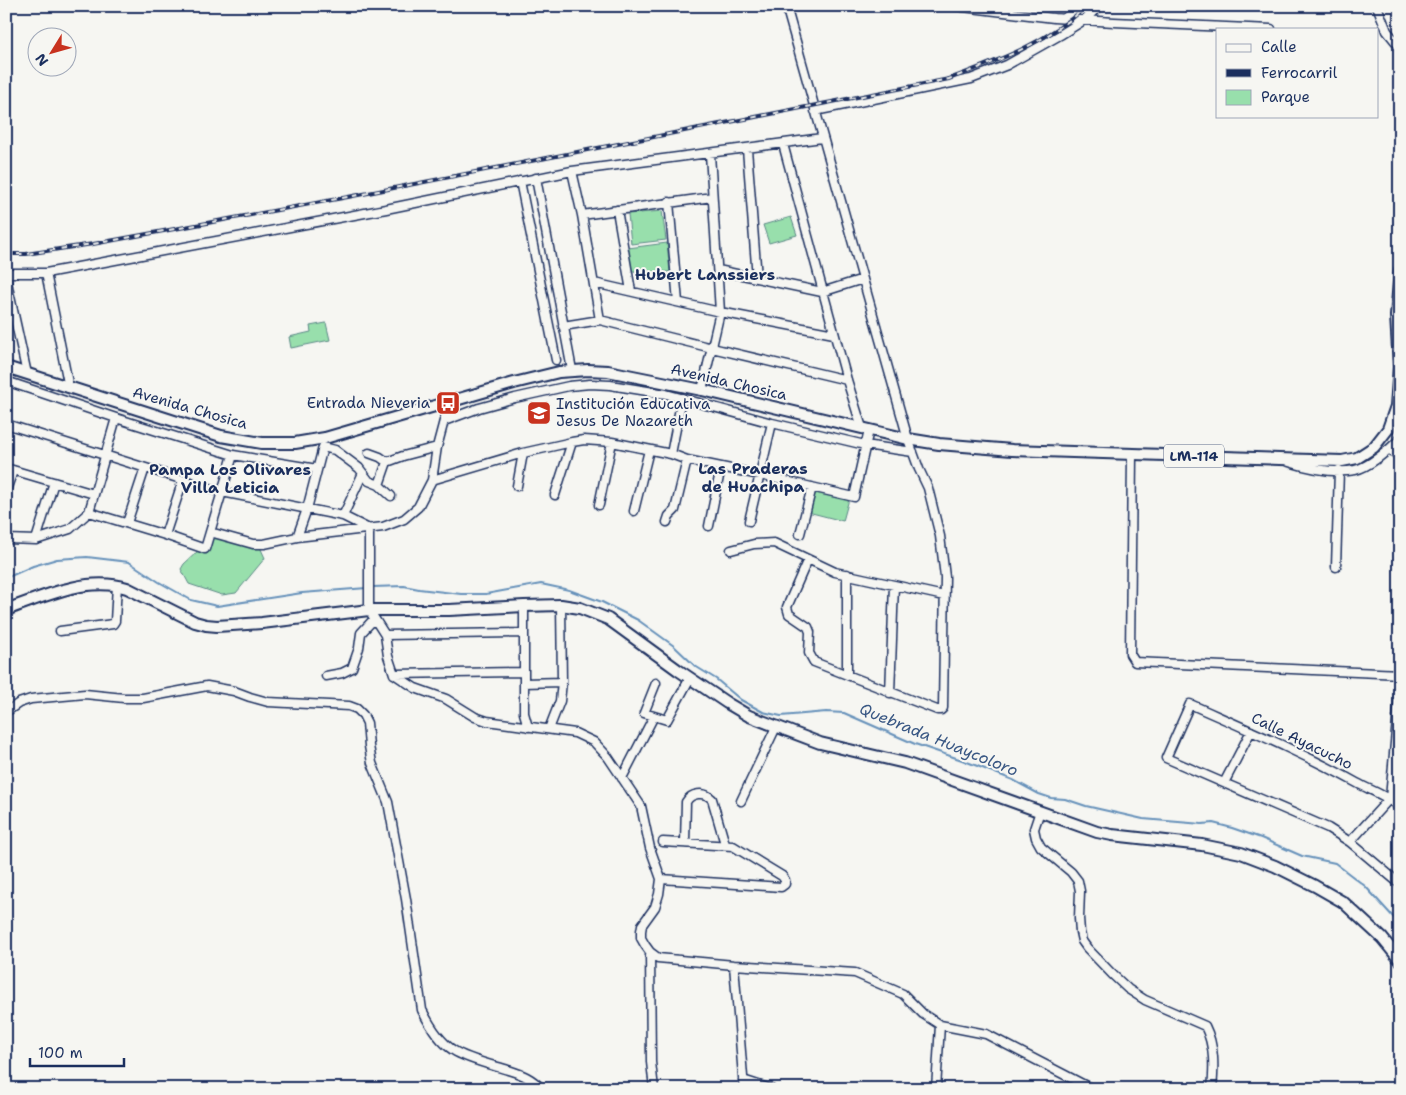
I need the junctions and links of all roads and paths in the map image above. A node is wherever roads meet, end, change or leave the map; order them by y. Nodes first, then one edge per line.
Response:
1 (787, 6) edge
2 (955, 6) edge
3 (1078, 6) edge
4 (1099, 6) edge
5 (1377, 6) edge
6 (1064, 19) junction
7 (1084, 20) junction
8 (1250, 28) edge
9 (1387, 30) junction
10 (1378, 32) edge
11 (1400, 47) edge
12 (815, 111) junction
13 (822, 138) junction
14 (783, 144) junction
15 (747, 149) junction
16 (710, 154) junction
17 (572, 171) junction
18 (536, 178) junction
19 (520, 181) junction
20 (712, 197) junction
21 (669, 202) junction
22 (617, 210) junction
23 (582, 215) junction
24 (718, 270) junction
25 (1400, 270) edge
26 (46, 273) junction
27 (6, 274) edge
28 (6, 278) edge
29 (757, 278) junction
30 (863, 279) junction
31 (594, 282) junction
32 (631, 291) junction
33 (822, 292) junction
34 (678, 302) junction
35 (720, 312) junction
36 (600, 320) junction
37 (563, 326) junction
38 (834, 334) junction
39 (712, 348) junction
40 (556, 360) dead end
41 (6, 367) edge
42 (1399, 368) edge
43 (572, 370) junction
44 (27, 374) junction
45 (847, 380) junction
46 (6, 381) edge
47 (69, 388) junction
48 (702, 390) junction
49 (682, 398) junction
50 (450, 402) junction
51 (116, 418) junction
52 (444, 421) junction
53 (772, 423) junction
54 (6, 424) edge
55 (866, 429) junction
56 (909, 439) junction
57 (1400, 440) edge
58 (572, 442) junction
59 (612, 442) junction
60 (866, 445) junction
61 (437, 447) junction
62 (649, 450) junction
63 (1390, 450) junction
64 (913, 452) junction
65 (369, 453) dead end
66 (523, 453) junction
67 (671, 454) junction
68 (1132, 454) junction
69 (233, 455) junction
70 (105, 456) junction
71 (1400, 458) edge
72 (1277, 459) junction
73 (687, 460) junction
74 (387, 462) junction
75 (721, 467) junction
76 (145, 468) junction
77 (317, 469) junction
78 (9, 470) edge
79 (1339, 470) junction
80 (363, 472) junction
81 (760, 475) junction
82 (183, 480) junction
83 (432, 480) junction
84 (54, 482) junction
85 (379, 486) junction
86 (517, 486) dead end
87 (812, 487) junction
88 (6, 490) edge
89 (222, 492) junction
90 (94, 494) junction
91 (555, 495) dead end
92 (391, 496) dead end
93 (599, 505) dead end
94 (307, 509) junction
95 (634, 511) dead end
96 (89, 512) junction
97 (343, 516) junction
98 (666, 522) dead end
99 (749, 522) dead end
100 (127, 523) junction
101 (710, 526) dead end
102 (369, 529) junction
103 (210, 532) junction
104 (800, 534) dead end
105 (165, 535) junction
106 (298, 538) junction
107 (6, 539) edge
108 (36, 540) junction
109 (731, 550) dead end
110 (808, 559) junction
111 (1336, 567) dead end
112 (847, 574) junction
113 (117, 585) junction
114 (894, 585) junction
115 (944, 596) junction
116 (561, 605) junction
117 (524, 606) junction
118 (6, 610) edge
119 (372, 615) junction
120 (60, 631) dead end
121 (524, 633) junction
122 (385, 635) junction
123 (524, 672) junction
124 (394, 674) junction
125 (846, 674) junction
126 (1400, 674) edge
127 (326, 676) dead end
128 (690, 678) junction
129 (562, 682) junction
130 (524, 683) junction
131 (656, 683) dead end
132 (1400, 686) edge
133 (890, 692) junction
134 (6, 712) edge
135 (654, 716) junction
136 (528, 727) junction
137 (776, 727) junction
138 (549, 729) junction
139 (1251, 731) junction
140 (622, 778) junction
141 (1224, 783) junction
142 (1390, 798) junction
143 (740, 801) dead end
144 (1400, 808) edge
145 (1040, 811) junction
146 (663, 842) dead end
147 (1350, 842) junction
148 (685, 843) junction
149 (725, 844) junction
150 (661, 879) junction
151 (1400, 884) edge
152 (650, 952) junction
153 (1400, 960) edge
154 (734, 965) junction
155 (940, 1025) junction
156 (743, 1080) junction
157 (542, 1089) edge
158 (654, 1089) edge
159 (744, 1089) edge
160 (771, 1089) edge
161 (936, 1089) edge
162 (1092, 1089) edge
163 (1212, 1089) edge

1 - 12 street
2 - 6 street
3 - 6 street
4 - 7 street
5 - 9 street
6 - 7 street
7 - 8 street
7 - 12 street
9 - 10 street
9 - 11 street
12 - 13 street
13 - 14 street
13 - 30 street
14 - 15 street
14 - 33 street
15 - 16 street
15 - 29 street
16 - 17 street
16 - 20 street
17 - 18 street
17 - 23 street
18 - 19 street
18 - 37 street
19 - 26 street
19 - 40 street
20 - 21 street
20 - 24 street
21 - 22 street
21 - 34 street
22 - 23 street
22 - 32 street
23 - 31 street
24 - 29 street
24 - 35 street
25 - 42 main road, LM-114
26 - 27 street
26 - 47 street
28 - 44 street
29 - 33 street
30 - 33 street
30 - 56 street
31 - 32 street
31 - 36 street
32 - 34 street
33 - 38 street
34 - 35 street
35 - 38 street
35 - 39 street
36 - 37 street
36 - 39 street
37 - 43 street
38 - 45 street
39 - 45 street
39 - 48 street
41 - 44 main road, Avenida Chosica / LM-114
42 - 72 main road, Avenida Chosica / LM-114
43 - 48 main road, Avenida Chosica / LM-114
43 - 50 main road, Avenida Chosica / LM-114
44 - 47 main road, Avenida Chosica / LM-114
45 - 55 street
46 - 51 street
47 - 50 main road, Avenida Chosica / LM-114
48 - 55 main road, Avenida Chosica / LM-114
49 - 52 street
49 - 53 street
49 - 67 street
50 - 52 street
51 - 69 street
51 - 70 street
52 - 61 street
53 - 60 street
53 - 81 street
54 - 70 street
55 - 56 main road, Avenida Chosica / LM-114
55 - 60 street
56 - 64 street
56 - 68 main road, Avenida Chosica / LM-114
57 - 63 street
58 - 59 street
58 - 66 street
58 - 91 street
59 - 62 street
59 - 93 street
60 - 64 street
60 - 87 street
61 - 74 street
61 - 83 street
62 - 67 street
62 - 95 street
63 - 71 street
63 - 79 street
64 - 115 street
65 - 74 street
66 - 83 street
66 - 86 street
67 - 73 street
68 - 72 main road, Avenida Chosica / LM-114
68 - 126 street
69 - 77 street
69 - 89 street
70 - 76 street
70 - 90 street
72 - 79 street
73 - 75 street
73 - 98 street
74 - 85 street
75 - 81 street
75 - 101 street
76 - 82 street
76 - 100 street
77 - 80 street
77 - 94 street
78 - 84 street
78 - 88 street
79 - 111 street
80 - 85 street
80 - 97 street
81 - 87 street
81 - 99 street
82 - 89 street
82 - 105 street
83 - 102 street
84 - 90 street
84 - 108 street
85 - 92 street
87 - 104 street
89 - 94 street
89 - 103 street
90 - 96 street
94 - 97 street
94 - 106 street
96 - 100 street
96 - 108 street
97 - 102 street
100 - 105 street
102 - 106 street
102 - 119 street
103 - 105 street
103 - 106 street
107 - 108 street
109 - 110 street
110 - 112 street
110 - 125 street
112 - 114 street
112 - 125 street
113 - 118 main road
113 - 119 main road
113 - 120 street
114 - 115 street
114 - 133 street
115 - 133 street
116 - 117 main road
116 - 128 main road
116 - 129 street
117 - 119 main road
117 - 121 street
119 - 122 street
119 - 127 street
121 - 122 street
121 - 123 street
122 - 124 street
123 - 124 street
123 - 130 street
124 - 136 street
125 - 133 street
128 - 135 street
128 - 137 main road
129 - 130 street
129 - 138 street
130 - 136 street
131 - 135 street
132 - 142 street
134 - 157 street
135 - 140 street
136 - 138 street
137 - 143 street
137 - 145 main road
138 - 140 street
139 - 141 street
139 - 141 street, Calle Ayacucho
139 - 142 street, Calle Ayacucho
140 - 150 street
141 - 147 street
142 - 144 street, Calle Ayacucho
142 - 147 street
145 - 153 main road
145 - 163 street
146 - 148 street
147 - 151 street
148 - 149 street
148 - 149 street
149 - 150 street
150 - 152 street
152 - 154 street
152 - 158 street
154 - 155 street
154 - 156 street
155 - 161 street
155 - 162 street
156 - 159 street
156 - 160 street

